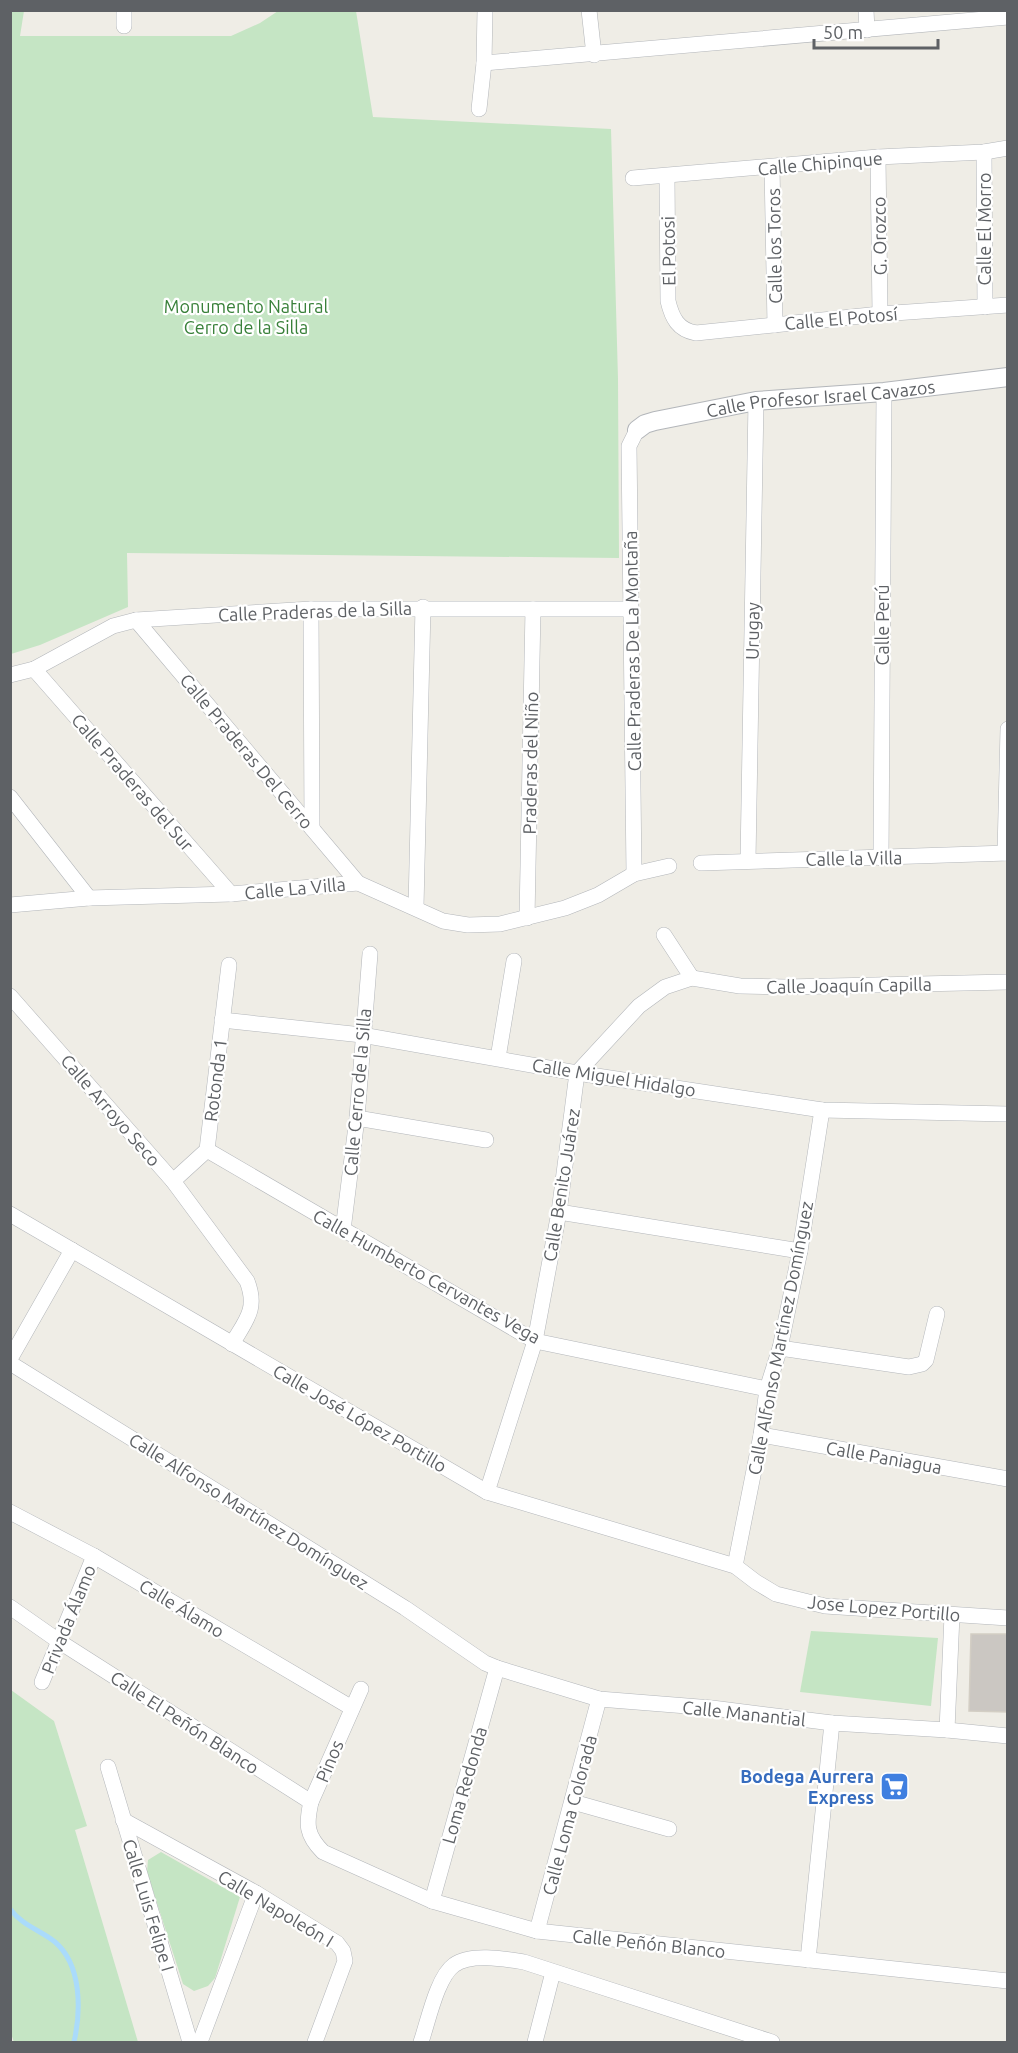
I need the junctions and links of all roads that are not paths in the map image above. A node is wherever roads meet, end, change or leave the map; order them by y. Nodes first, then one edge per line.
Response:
1 (124, 10) edge
2 (485, 10) edge
3 (589, 10) edge
4 (866, 10) edge
5 (1008, 17) edge
6 (124, 26) dead end
7 (867, 30) junction
8 (594, 55) junction
9 (484, 63) junction
10 (479, 109) dead end
11 (1008, 148) edge
12 (984, 152) junction
13 (878, 157) junction
14 (772, 167) junction
15 (667, 176) junction
16 (633, 178) dead end
17 (1008, 305) edge
18 (985, 307) junction
19 (880, 314) junction
20 (678, 325) joint
21 (776, 325) junction
22 (1008, 377) edge
23 (884, 392) junction
24 (756, 401) junction
25 (637, 430) joint
26 (423, 608) junction
27 (311, 609) junction
28 (534, 609) junction
29 (631, 609) junction
30 (136, 620) junction
31 (34, 669) junction
32 (10, 675) edge
33 (1008, 729) edge
34 (10, 797) edge
35 (312, 828) junction
36 (1006, 853) edge
37 (881, 858) junction
38 (748, 860) junction
39 (701, 863) dead end
40 (669, 866) dead end
41 (634, 874) junction
42 (358, 883) junction
43 (231, 894) junction
44 (88, 898) junction
45 (10, 904) edge
46 (416, 907) junction
47 (527, 918) junction
48 (664, 935) dead end
49 (370, 954) dead end
50 (514, 961) dead end
51 (229, 965) dead end
52 (692, 978) junction
53 (1008, 982) edge
54 (10, 996) edge
55 (222, 1020) junction
56 (362, 1035) junction
57 (498, 1058) junction
58 (577, 1073) junction
59 (822, 1110) junction
60 (1008, 1114) edge
61 (357, 1118) junction
62 (486, 1140) dead end
63 (207, 1150) junction
64 (173, 1181) junction
65 (559, 1212) junction
66 (10, 1214) edge
67 (343, 1230) junction
68 (72, 1250) junction
69 (800, 1251) junction
70 (937, 1314) dead end
71 (535, 1341) junction
72 (232, 1344) junction
73 (780, 1348) junction
74 (10, 1361) edge
75 (767, 1389) junction
76 (761, 1436) junction
77 (1008, 1479) edge
78 (487, 1492) junction
79 (10, 1512) edge
80 (94, 1556) junction
81 (735, 1566) junction
82 (10, 1607) edge
83 (952, 1615) junction
84 (1008, 1618) edge
85 (60, 1641) junction
86 (491, 1666) junction
87 (42, 1682) dead end
88 (362, 1689) dead end
89 (599, 1699) junction
90 (352, 1708) junction
91 (832, 1723) junction
92 (947, 1730) junction
93 (1008, 1736) edge
94 (108, 1767) dead end
95 (311, 1802) junction
96 (573, 1802) junction
97 (123, 1820) junction
98 (669, 1829) dead end
99 (311, 1836) joint
100 (256, 1893) junction
101 (432, 1901) junction
102 (537, 1931) junction
103 (808, 1960) junction
104 (553, 1972) junction
105 (1008, 1981) edge
106 (190, 2043) edge
107 (200, 2043) edge
108 (315, 2043) edge
109 (421, 2043) edge
110 (535, 2043) edge
111 (772, 2043) edge

1 - 6 street
2 - 9 street
3 - 8 street
4 - 7 street
5 - 7 street
7 - 8 street
8 - 9 street
9 - 10 street
11 - 12 street, Calle Chipinque
12 - 13 street, Calle Chipinque
12 - 18 street, Calle El Morro
13 - 14 street, Calle Chipinque
13 - 19 street, G. Orozco
14 - 15 street, Calle Chipinque
14 - 21 street, Calle los Toros
15 - 16 street, Calle Chipinque
15 - 20 street, El Potosi
17 - 18 street, Calle El Potosí
18 - 19 street, Calle El Potosí
19 - 21 street, Calle El Potosí
20 - 21 street, Calle El Potosí
22 - 23 street, Calle Profesor Israel Cavazos
23 - 24 street, Calle Profesor Israel Cavazos
23 - 37 street, Calle Perú
24 - 25 street, Calle Profesor Israel Cavazos
24 - 38 street, Urugay
25 - 29 street, Calle Praderas De La Montaña
26 - 27 street, Calle Praderas de la Silla
26 - 28 street, Calle Praderas de la Silla
26 - 46 street
27 - 30 street, Calle Praderas de la Silla
27 - 35 street
28 - 29 street, Calle Praderas de la Silla
28 - 47 street, Praderas del Niño
29 - 41 street, Calle Praderas De La Montaña
30 - 31 street, Calle Praderas de la Silla
30 - 35 street, Calle Praderas Del Cerro
31 - 32 street, Calle Praderas de la Silla
31 - 43 street, Calle Praderas del Sur
33 - 36 street
34 - 44 street
35 - 42 street, Calle Praderas Del Cerro
36 - 37 street, Calle la Villa
37 - 38 street, Calle la Villa
38 - 39 street, Calle la Villa
40 - 41 street, Calle La Villa
41 - 47 street, Calle La Villa
42 - 43 street, Calle La Villa
42 - 46 street, Calle La Villa
43 - 44 street, Calle La Villa
44 - 45 street, Calle La Villa
46 - 47 street, Calle La Villa
48 - 52 street
49 - 56 street, Calle Cerro de la Silla
50 - 57 street
51 - 55 street, Rotonda 1
52 - 53 street, Calle Joaquín Capilla
52 - 58 street
54 - 64 street, Calle Arroyo Seco
55 - 56 street, Calle Miguel Hidalgo
55 - 63 street, Rotonda 1
56 - 57 street, Calle Miguel Hidalgo
56 - 61 street, Calle Cerro de la Silla
57 - 58 street, Calle Miguel Hidalgo
58 - 59 street, Calle Miguel Hidalgo
58 - 65 street, Calle Benito Juárez
59 - 60 street, Calle Miguel Hidalgo
59 - 69 street, Calle Alfonso Martínez Domínguez
61 - 62 street
61 - 67 street, Calle Cerro de la Silla
63 - 64 street
63 - 67 street, Calle Humberto Cervantes Vega
64 - 72 street, Calle Arroyo Seco
65 - 69 street
65 - 71 street, Calle Benito Juárez
66 - 68 street, Calle José López Portillo
67 - 71 street, Calle Humberto Cervantes Vega
68 - 72 street, Calle José López Portillo
68 - 74 street
69 - 73 street, Calle Alfonso Martínez Domínguez
70 - 73 street
71 - 75 street, Calle Humberto Cervantes Vega
71 - 78 street, Calle Benito Juárez
72 - 78 street, Calle José López Portillo
73 - 75 street, Calle Alfonso Martínez Domínguez
74 - 86 street, Calle Alfonso Martínez Domínguez
75 - 76 street, Calle Alfonso Martínez Domínguez
76 - 77 street, Calle Paniagua
76 - 81 street, Calle Alfonso Martínez Domínguez
78 - 81 street, Calle José López Portillo
79 - 80 street, Calle Álamo
80 - 85 street, Privada Álamo
80 - 90 street, Calle Álamo
81 - 83 street, Jose Lopez Portillo
82 - 85 street, Calle El Peñón Blanco
83 - 84 street, Jose Lopez Portillo
83 - 92 street
85 - 87 street, Privada Álamo
85 - 95 street, Calle El Peñón Blanco
86 - 89 street, Calle Manantial
86 - 101 street, Loma Redonda
88 - 90 street, Pinos
89 - 91 street, Calle Manantial
89 - 96 street, Calle Loma Colorada
90 - 95 street, Pinos
91 - 92 street, Calle Manantial
91 - 103 street
92 - 93 street, Calle Manantial
94 - 97 street, Calle Luis Felipe I
95 - 99 street, Pinos
96 - 98 street
96 - 102 street, Calle Loma Colorada
97 - 100 street, Calle Napoleón I
97 - 106 street, Calle Luis Felipe I
99 - 101 street, Calle Peñón Blanco
100 - 107 street
100 - 108 street, Calle Napoleón I
101 - 102 street, Calle Peñón Blanco
102 - 103 street, Calle Peñón Blanco
103 - 105 street, Calle Peñón Blanco
104 - 109 street
104 - 110 street
104 - 111 street

